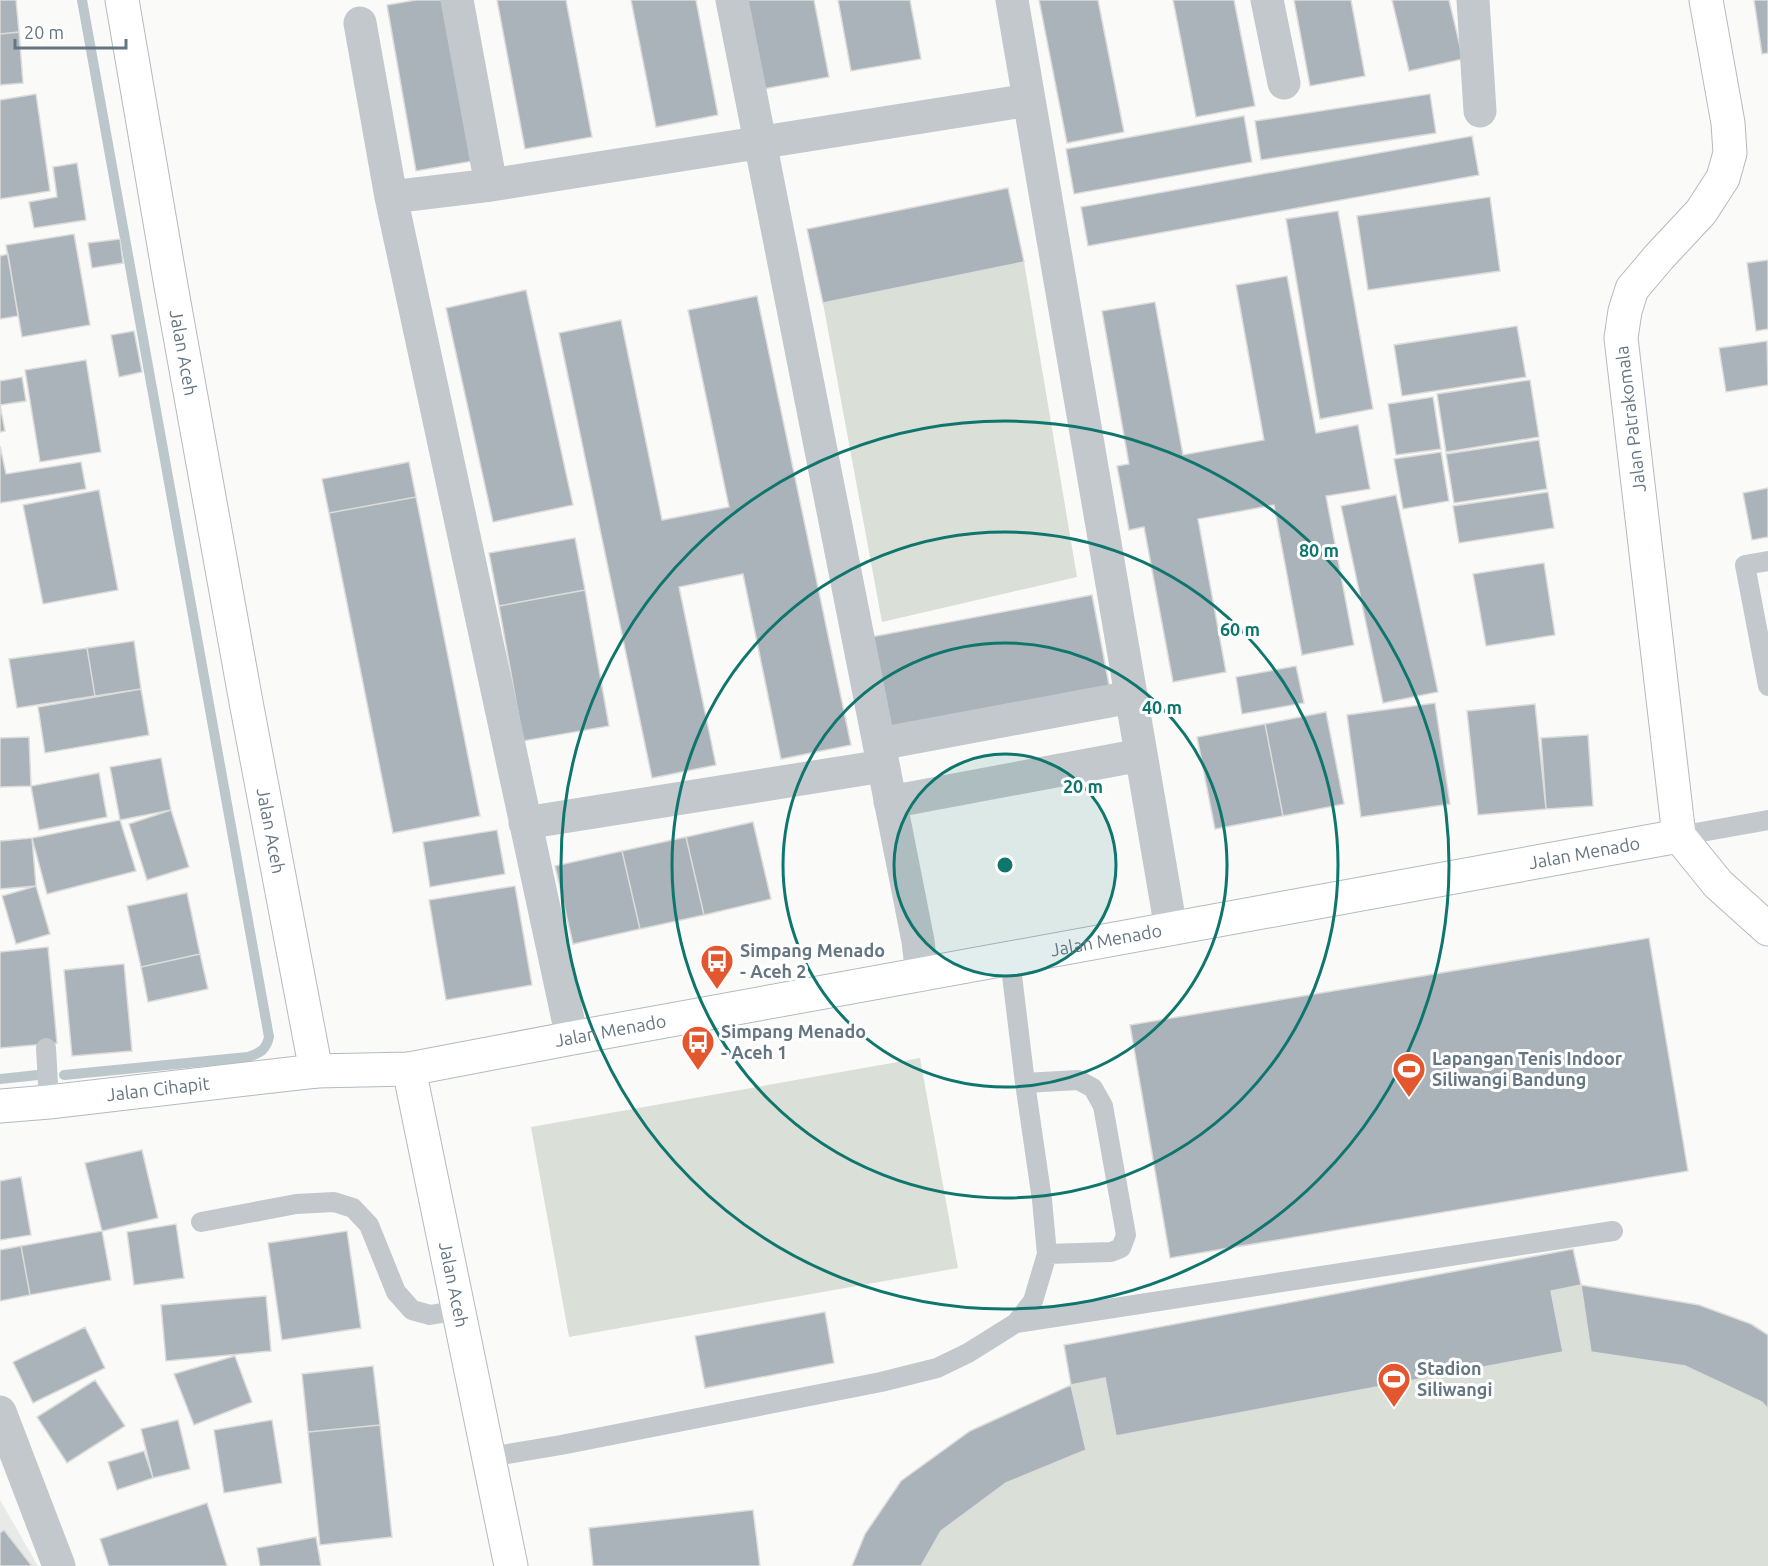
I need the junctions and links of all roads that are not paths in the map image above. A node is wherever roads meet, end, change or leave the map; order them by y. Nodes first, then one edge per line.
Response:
1 (122, 0) edge
2 (457, 0) edge
3 (732, 0) edge
4 (1012, 0) edge
5 (1267, 0) edge
6 (1473, 0) edge
7 (1706, 0) edge
8 (360, 23) dead end
9 (1284, 82) dead end
10 (1029, 100) junction
11 (1480, 111) dead end
12 (760, 142) junction
13 (491, 185) junction
14 (391, 197) junction
15 (1768, 561) edge
16 (1768, 687) edge
17 (1131, 697) junction
18 (881, 755) junction
19 (1141, 755) junction
20 (890, 802) junction
21 (1768, 820) edge
22 (525, 824) junction
23 (1679, 836) junction
24 (1768, 928) edge
25 (1171, 929) junction
26 (1010, 959) junction
27 (922, 975) junction
28 (572, 1038) junction
29 (46, 1048) dead end
30 (409, 1069) junction
31 (316, 1071) junction
32 (1025, 1083) junction
33 (49, 1102) junction
34 (0, 1106) edge
35 (201, 1222) dead end
36 (1613, 1231) dead end
37 (1047, 1254) junction
38 (459, 1311) junction
39 (1016, 1323) junction
40 (0, 1412) edge
41 (490, 1457) junction
42 (59, 1566) edge
43 (511, 1566) edge

1 - 31 street, Jalan Aceh
2 - 13 street
3 - 12 street
4 - 10 street
5 - 9 street
6 - 11 street
7 - 23 street, Jalan Patrakomala
8 - 14 street
10 - 12 street
10 - 17 street
12 - 13 street
12 - 18 street
13 - 14 street
14 - 22 street
15 - 16 lane
17 - 18 street
17 - 19 street
18 - 20 street
18 - 22 street
19 - 20 street
19 - 25 street
20 - 27 street
21 - 23 lane
22 - 28 street
23 - 24 street
23 - 25 street, Jalan Menado
25 - 26 street, Jalan Menado
26 - 27 street, Jalan Menado
26 - 32 lane
27 - 28 street, Jalan Menado
28 - 30 street, Jalan Menado
29 - 33 lane
30 - 31 street
30 - 38 street, Jalan Aceh
31 - 33 street, Jalan Cihapit
32 - 37 lane
32 - 37 lane
33 - 34 street, Jalan Cihapit
35 - 38 lane
36 - 39 lane
37 - 39 lane
38 - 41 street, Jalan Aceh
39 - 41 lane
40 - 42 street
41 - 43 street, Jalan Aceh

